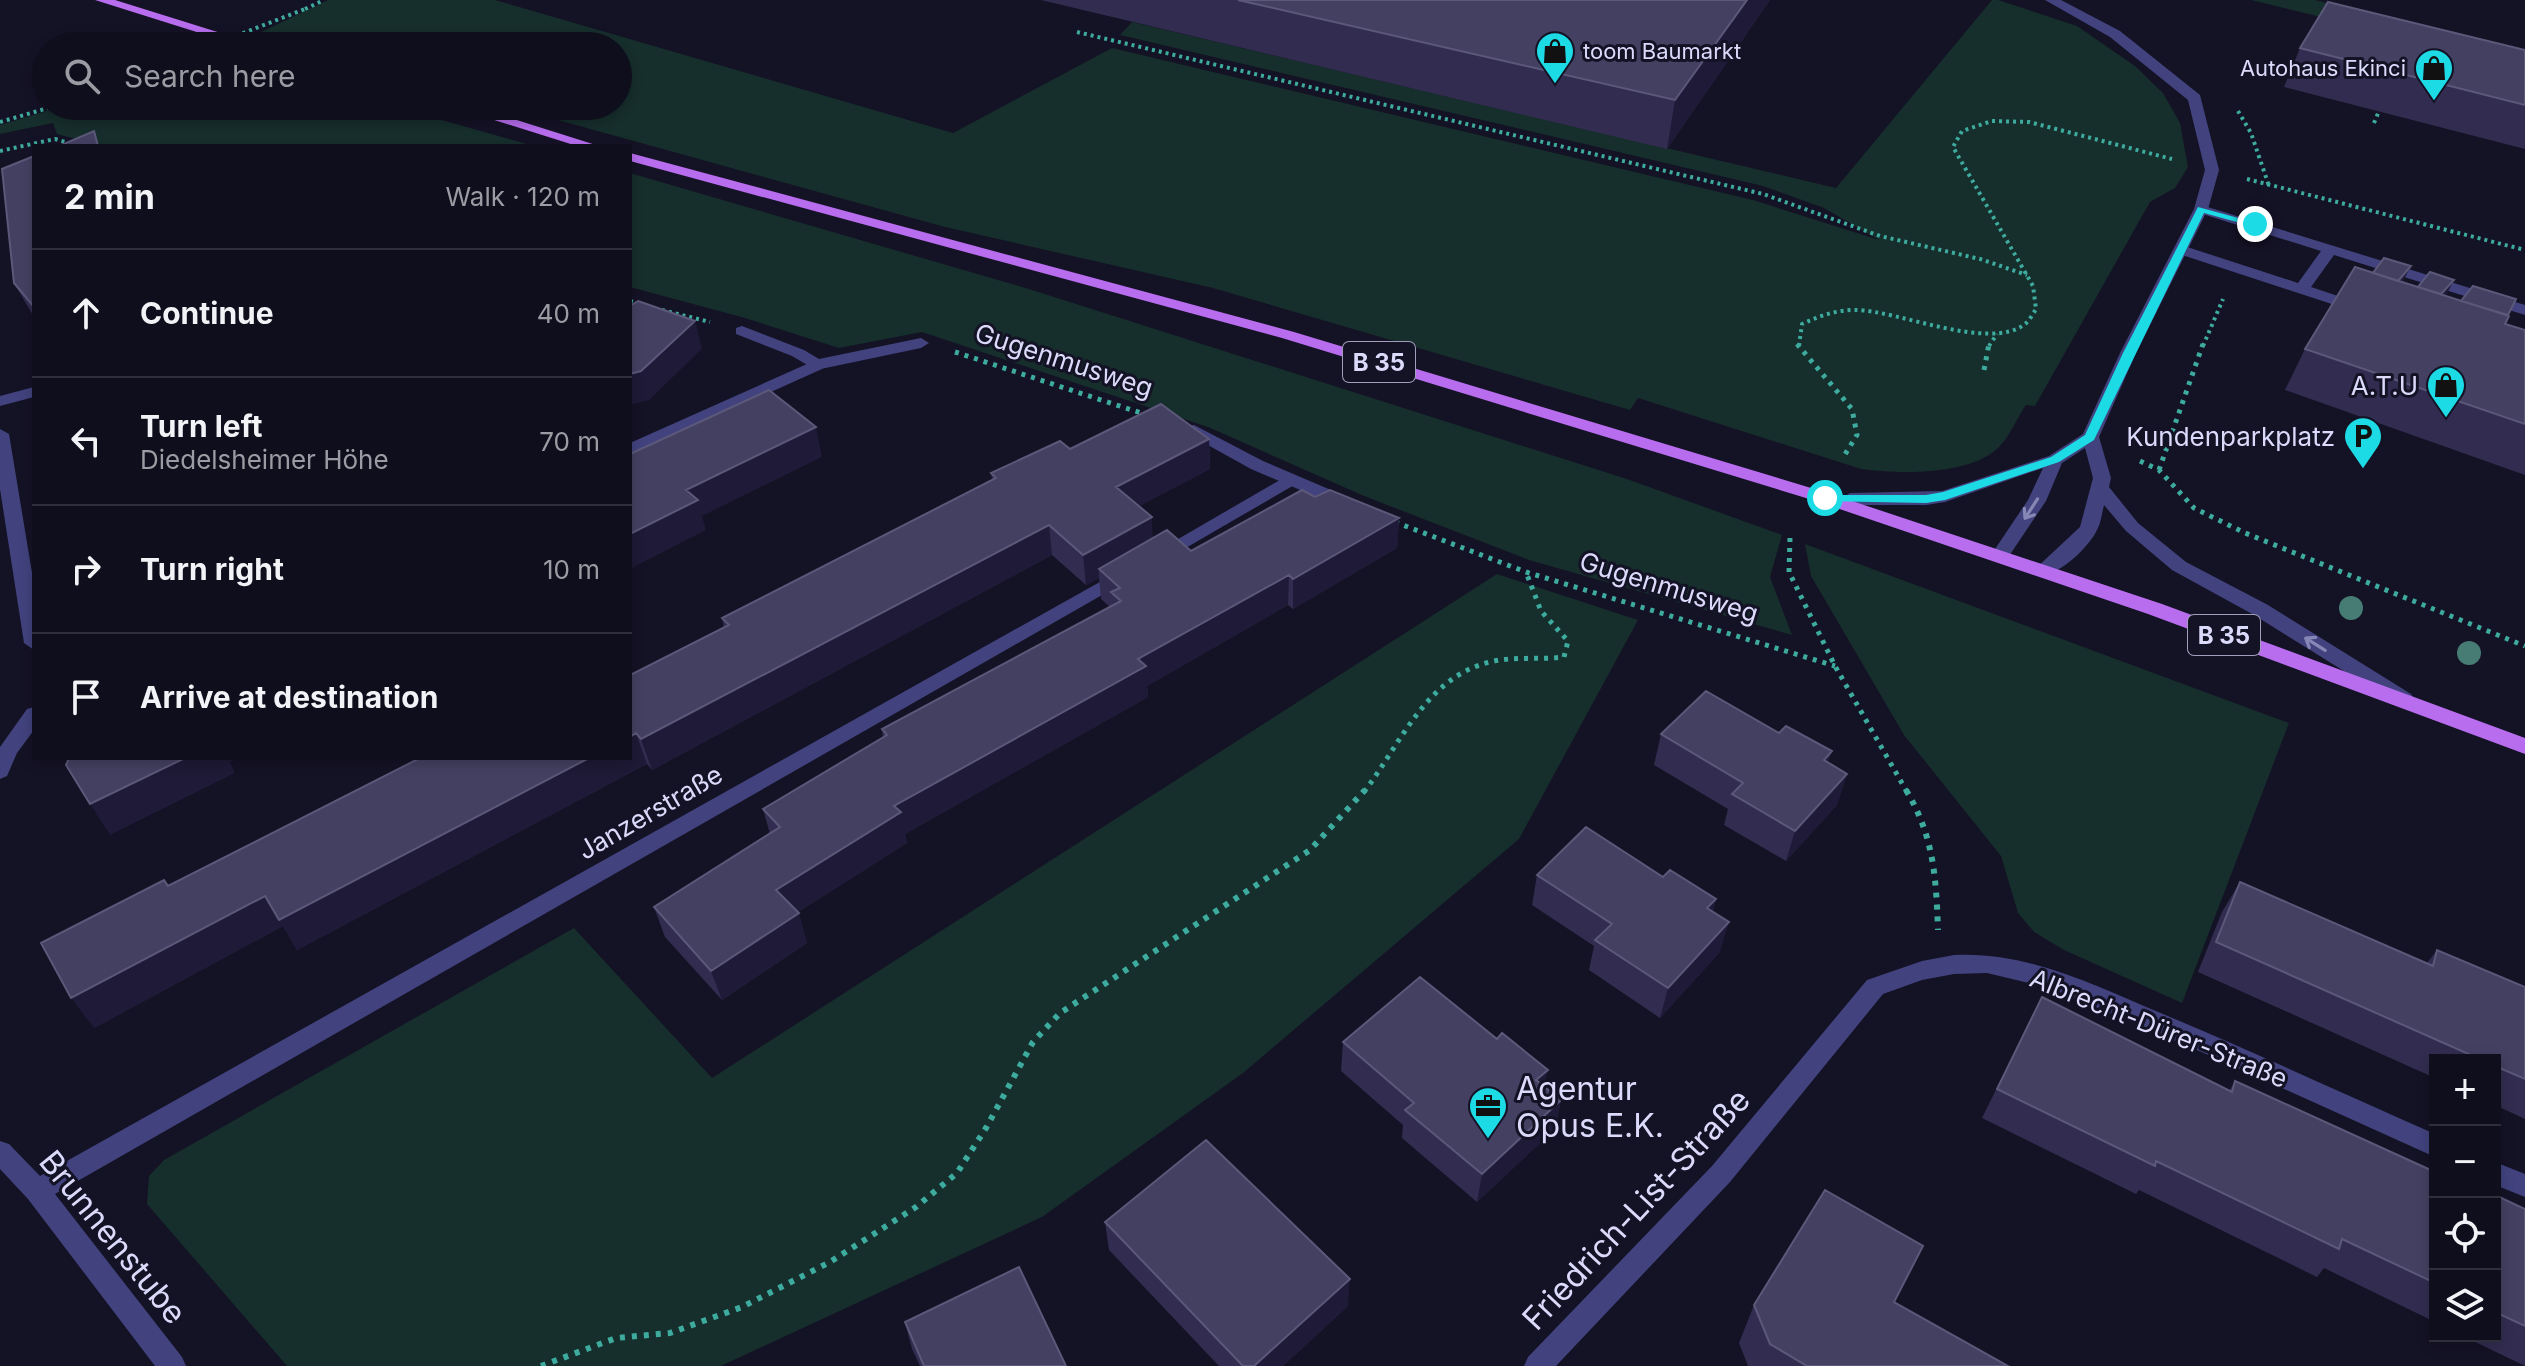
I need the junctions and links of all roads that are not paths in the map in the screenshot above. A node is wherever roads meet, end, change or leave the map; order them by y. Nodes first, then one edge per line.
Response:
1 (101, 0) edge
2 (2051, 0) edge
3 (208, 32) edge
4 (504, 120) edge
5 (585, 144) edge
6 (632, 158) edge
7 (2201, 209) junction
8 (2331, 249) junction
9 (2181, 250) junction
10 (2301, 289) junction
11 (2525, 310) edge
12 (2371, 312) edge
13 (742, 331) road end
14 (921, 343) road end
15 (816, 365) junction
16 (32, 393) edge
17 (0, 401) edge
18 (1194, 430) edge
19 (0, 434) edge
20 (2090, 437) junction
21 (632, 449) edge
22 (2055, 460) junction
23 (1290, 480) junction
24 (2101, 489) junction
25 (1825, 498) junction
26 (1850, 499) joint
27 (1361, 508) edge
28 (2000, 555) junction
29 (2043, 570) junction
30 (32, 631) edge
31 (2405, 700) junction
32 (32, 717) edge
33 (2525, 746) edge
34 (0, 771) edge
35 (1875, 987) joint
36 (2429, 1143) edge
37 (0, 1152) edge
38 (2501, 1176) edge
39 (2525, 1186) edge
40 (37, 1191) junction
41 (172, 1366) edge
42 (1538, 1366) edge

1 - 3 main road
2 - 7 street
4 - 5 main road
6 - 25 main road, B 35
7 - 8 street
7 - 9 street
8 - 10 street
8 - 11 street
9 - 10 street
9 - 20 street
10 - 12 street
13 - 15 street
14 - 15 street
15 - 21 street
16 - 17 street
18 - 23 street
19 - 30 street
20 - 22 street
20 - 24 street
22 - 26 street
22 -> 28 street
23 - 27 street
23 - 40 street, Janzerstraße
24 - 29 street
31 -> 24 street
25 - 26 main road
25 - 28 main road, B 35
28 - 29 main road, B 35
29 - 31 main road, B 35
31 - 33 main road, B 35
32 - 34 street
35 - 36 street, Albrecht-Dürer-Straße
35 - 42 street, Friedrich-List-Straße
37 - 40 street, Brunnenstube
38 - 39 street
40 - 41 street, Brunnenstube

